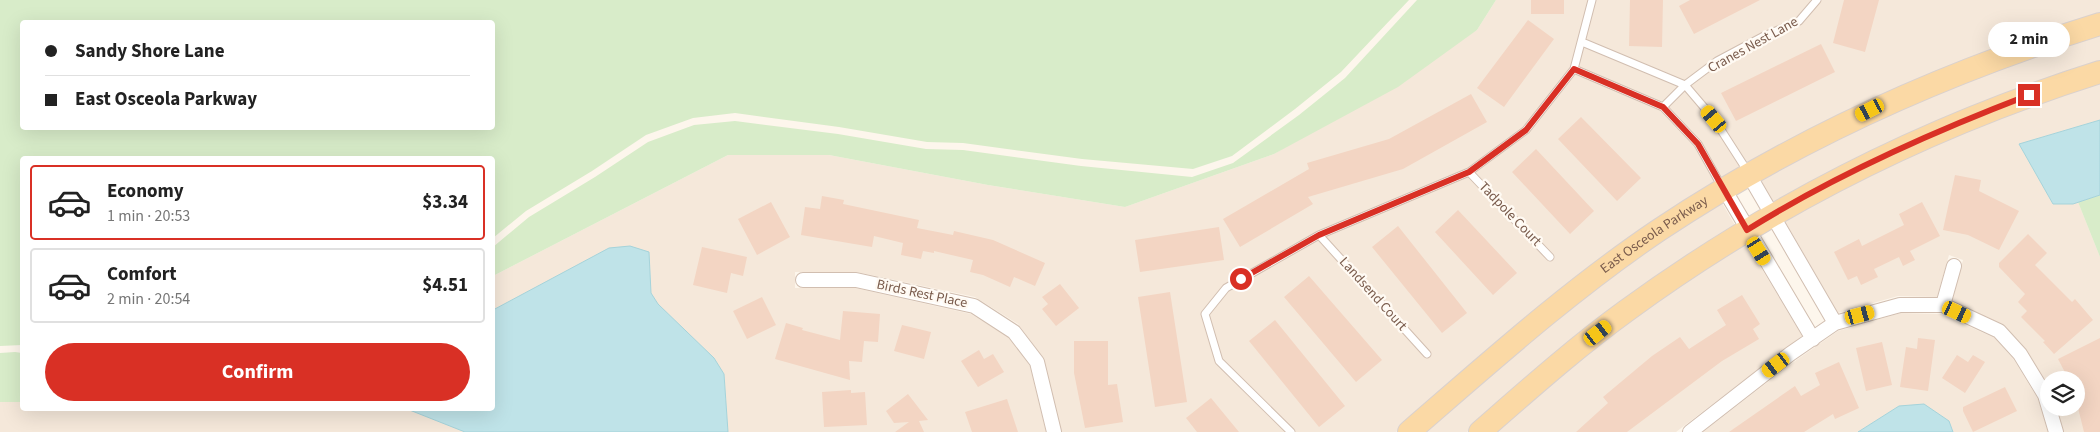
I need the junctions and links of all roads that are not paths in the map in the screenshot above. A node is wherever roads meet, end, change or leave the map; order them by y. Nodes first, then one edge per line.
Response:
1 (1592, 0) edge
2 (1818, 0) edge
3 (2100, 24) edge
4 (1582, 42) junction
5 (1574, 69) junction
6 (2100, 72) edge
7 (1685, 85) junction
8 (1663, 107) junction
9 (1469, 172) junction
10 (1749, 175) junction
11 (1724, 189) junction
12 (1772, 214) junction
13 (1747, 230) junction
14 (1319, 235) junction
15 (1550, 256) dead end
16 (1954, 266) dead end
17 (803, 280) dead end
18 (1943, 306) junction
19 (1835, 324) junction
20 (1813, 339) junction
21 (1427, 354) dead end
22 (1054, 432) edge
23 (1290, 432) edge
24 (1409, 432) edge
25 (1480, 432) edge
26 (1690, 432) edge
27 (2056, 432) edge

1 - 4 lane
2 - 7 lane, Cranes Nest Lane
3 - 10 main road, East Osceola Parkway
4 - 5 lane
4 - 7 lane
5 - 8 lane
5 - 9 lane
6 - 12 main road
7 - 8 lane, Cranes Nest Lane
7 - 10 lane
8 - 11 lane
9 - 14 lane
9 - 15 lane, Tadpole Court
10 - 11 main road, East Osceola Parkway
10 - 12 street
11 - 13 street
11 - 24 main road, East Osceola Parkway
12 - 13 main road
12 - 19 street
13 - 20 street
13 - 25 main road
14 - 21 lane, Landsend Court
14 - 23 lane
16 - 18 street
17 - 22 street, Birds Rest Place
18 - 19 street
18 - 27 street
19 - 20 street
20 - 26 street

